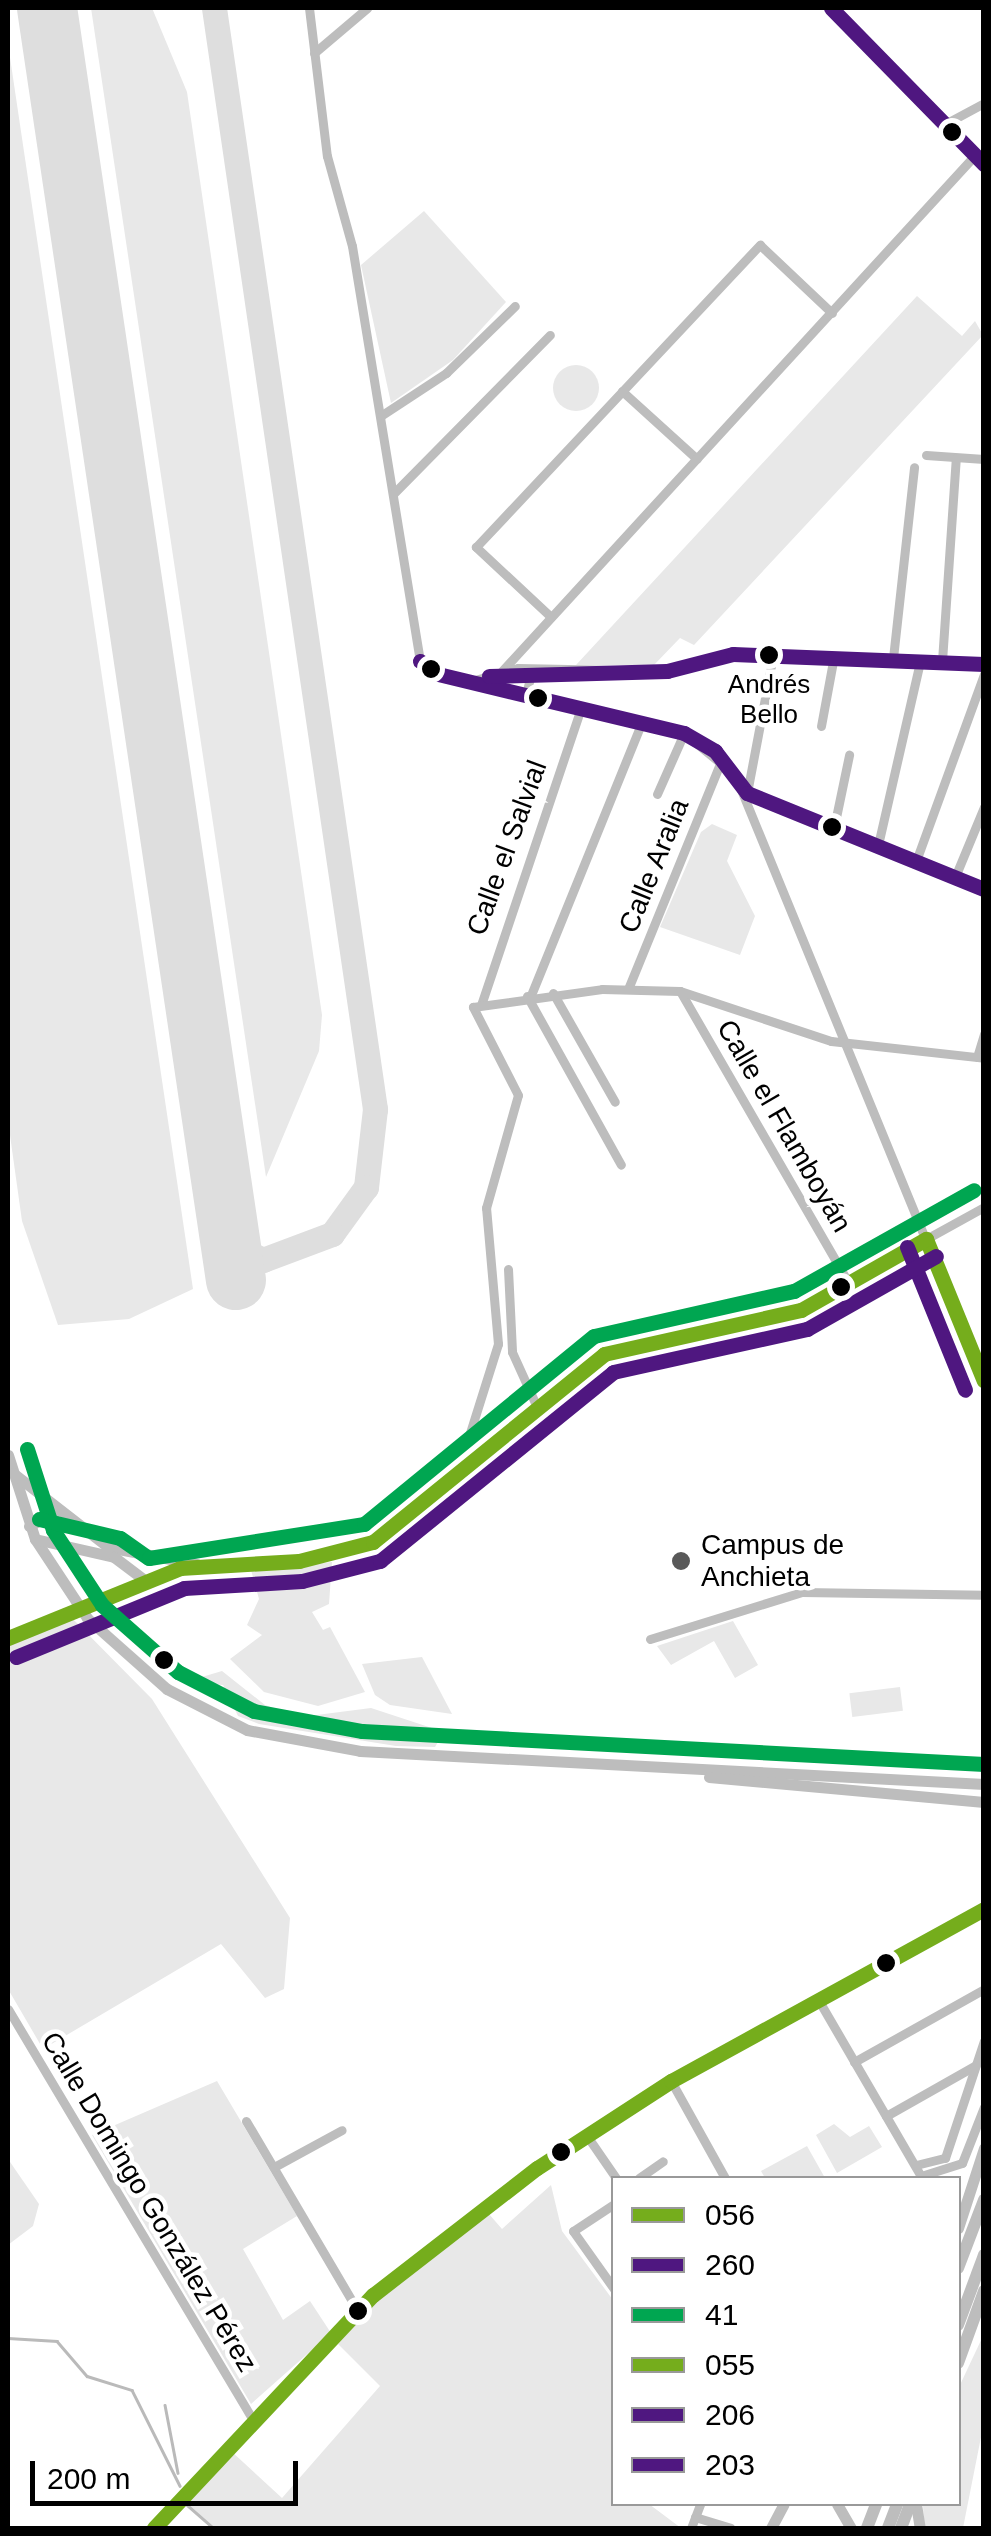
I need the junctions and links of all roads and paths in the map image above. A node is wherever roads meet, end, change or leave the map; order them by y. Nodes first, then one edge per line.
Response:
1 (309, 8) edge
2 (367, 8) edge
3 (830, 8) edge
4 (314, 53) junction
5 (984, 102) edge
6 (945, 124) junction
7 (974, 156) junction
8 (984, 166) edge
9 (515, 306) dead end
10 (832, 312) junction
11 (550, 335) dead end
12 (622, 391) junction
13 (382, 415) junction
14 (926, 454) dead end
15 (956, 458) junction
16 (697, 459) junction
17 (984, 459) edge
18 (914, 467) dead end
19 (394, 494) junction
20 (551, 617) junction
21 (773, 655) junction
22 (834, 656) junction
23 (515, 657) junction
24 (893, 658) junction
25 (920, 660) junction
26 (942, 661) junction
27 (984, 664) edge
28 (518, 668) junction
29 (532, 670) junction
30 (500, 673) junction
31 (984, 674) edge
32 (468, 681) junction
33 (510, 691) junction
34 (526, 695) junction
35 (581, 708) junction
36 (642, 722) junction
37 (821, 726) dead end
38 (684, 733) junction
39 (850, 756) dead end
40 (722, 760) junction
41 (747, 792) junction
42 (657, 794) dead end
43 (984, 806) edge
44 (834, 827) junction
45 (878, 846) junction
46 (916, 861) junction
47 (955, 877) junction
48 (984, 889) edge
49 (628, 989) junction
50 (680, 991) junction
51 (553, 994) junction
52 (529, 996) junction
53 (477, 1006) junction
54 (984, 1034) edge
55 (846, 1041) junction
56 (980, 1058) edge
57 (615, 1102) dead end
58 (620, 1165) dead end
59 (984, 1206) edge
60 (926, 1239) junction
61 (508, 1270) dead end
62 (849, 1284) junction
63 (984, 1382) edge
64 (536, 1405) junction
65 (468, 1439) dead end
66 (8, 1455) edge
67 (10, 1470) junction
68 (57, 1511) junction
69 (29, 1526) junction
70 (35, 1540) junction
71 (79, 1550) junction
72 (146, 1550) junction
73 (124, 1562) junction
74 (200, 1566) junction
75 (151, 1579) junction
76 (61, 1583) junction
77 (121, 1593) junction
78 (984, 1595) edge
79 (8, 1638) edge
80 (650, 1638) dead end
81 (686, 1769) junction
82 (984, 1784) edge
83 (984, 1802) edge
84 (984, 1909) edge
85 (984, 1989) edge
86 (819, 2001) junction
87 (8, 2009) edge
88 (984, 2041) edge
89 (854, 2062) junction
90 (976, 2065) junction
91 (671, 2080) junction
92 (984, 2106) edge
93 (886, 2116) junction
94 (246, 2121) dead end
95 (342, 2130) dead end
96 (587, 2136) junction
97 (984, 2148) edge
98 (948, 2149) junction
99 (968, 2155) junction
100 (663, 2161) dead end
101 (984, 2162) edge
102 (914, 2163) junction
103 (274, 2167) junction
104 (615, 2176) edge
105 (642, 2176) edge
106 (723, 2176) edge
107 (921, 2176) edge
108 (927, 2176) edge
109 (984, 2200) edge
110 (611, 2206) edge
111 (965, 2209) junction
112 (961, 2220) edge
113 (984, 2255) edge
114 (961, 2259) edge
115 (611, 2285) edge
116 (984, 2291) edge
117 (358, 2310) junction
118 (961, 2317) edge
119 (961, 2355) edge
120 (252, 2419) junction
121 (699, 2506) edge
122 (783, 2506) edge
123 (838, 2506) edge
124 (695, 2517) junction
125 (154, 2528) edge
126 (691, 2528) edge
127 (730, 2528) edge
128 (771, 2528) edge
129 (851, 2528) edge

1 - 4 street
2 - 4 street
3 - 6 street
4 - 13 street
5 - 6 street
6 - 7 street
7 - 8 street
7 - 10 street
9 - 13 street
10 - 12 street
10 - 16 street
11 - 19 street
12 - 16 street
12 - 20 street
13 - 19 street
14 - 15 street
15 - 17 street
15 - 26 street
16 - 20 street
18 - 24 street
19 - 32 street
20 - 23 street
21 - 22 street
21 - 29 street
21 - 41 street
22 - 24 street
22 - 37 street
23 - 28 street
23 - 30 street
24 - 25 street
25 - 26 street
25 - 45 street
26 - 27 street
28 - 29 street
28 - 30 street
28 - 33 street
29 - 34 street
30 - 32 street
31 - 46 street
32 - 33 street
33 - 34 street
34 - 35 street
35 - 36 street
35 - 53 street, Calle el Salvial
36 - 38 street
36 - 52 street
38 - 40 street
38 - 42 street
39 - 44 street
40 - 41 street
40 - 49 street, Calle Aralia
41 - 44 street
41 - 55 street
43 - 47 street
44 - 45 street
45 - 46 street
46 - 47 street
47 - 48 street
49 - 50 street
49 - 51 street
50 - 55 street
50 - 62 street, Calle el Flamboyán
51 - 52 street
51 - 57 street
52 - 53 street
52 - 58 street
53 - 65 street
54 - 56 street
55 - 56 street
55 - 60 street
59 - 60 street
60 - 62 main road
60 - 63 street
61 - 64 street
62 - 64 main road
64 - 74 main road
66 - 67 main road
67 - 68 main road
67 - 69 main road
68 - 69 main road
68 - 72 main road
69 - 70 main road
70 - 71 main road
70 - 76 main road
71 - 73 main road
71 - 76 main road
72 - 74 main road
72 - 75 main road
73 - 75 main road
73 - 77 main road
74 - 75 main road
75 - 77 main road
76 - 81 main road
77 - 79 main road
78 - 80 street
81 - 82 main road
81 - 83 main road
84 - 86 main road
85 - 89 street
86 - 89 street
86 - 91 main road
87 - 120 street, Calle Domingo González Pérez
88 - 90 street
89 - 93 street
90 - 93 street
90 - 98 street
91 - 96 main road
91 - 106 street
92 - 99 street
93 - 102 street
94 - 103 street
95 - 103 street
96 - 104 street
96 - 117 main road
97 - 111 main road
98 - 99 street
98 - 102 street
99 - 108 street
100 - 105 street
101 - 111 main road
102 - 107 street
103 - 117 street
109 - 114 highway
110 - 115 street
111 - 112 main road
113 - 118 highway
116 - 119 highway
117 - 120 main road
120 - 125 main road
121 - 124 street
122 - 128 main road
123 - 129 main road
124 - 126 street
124 - 127 street

